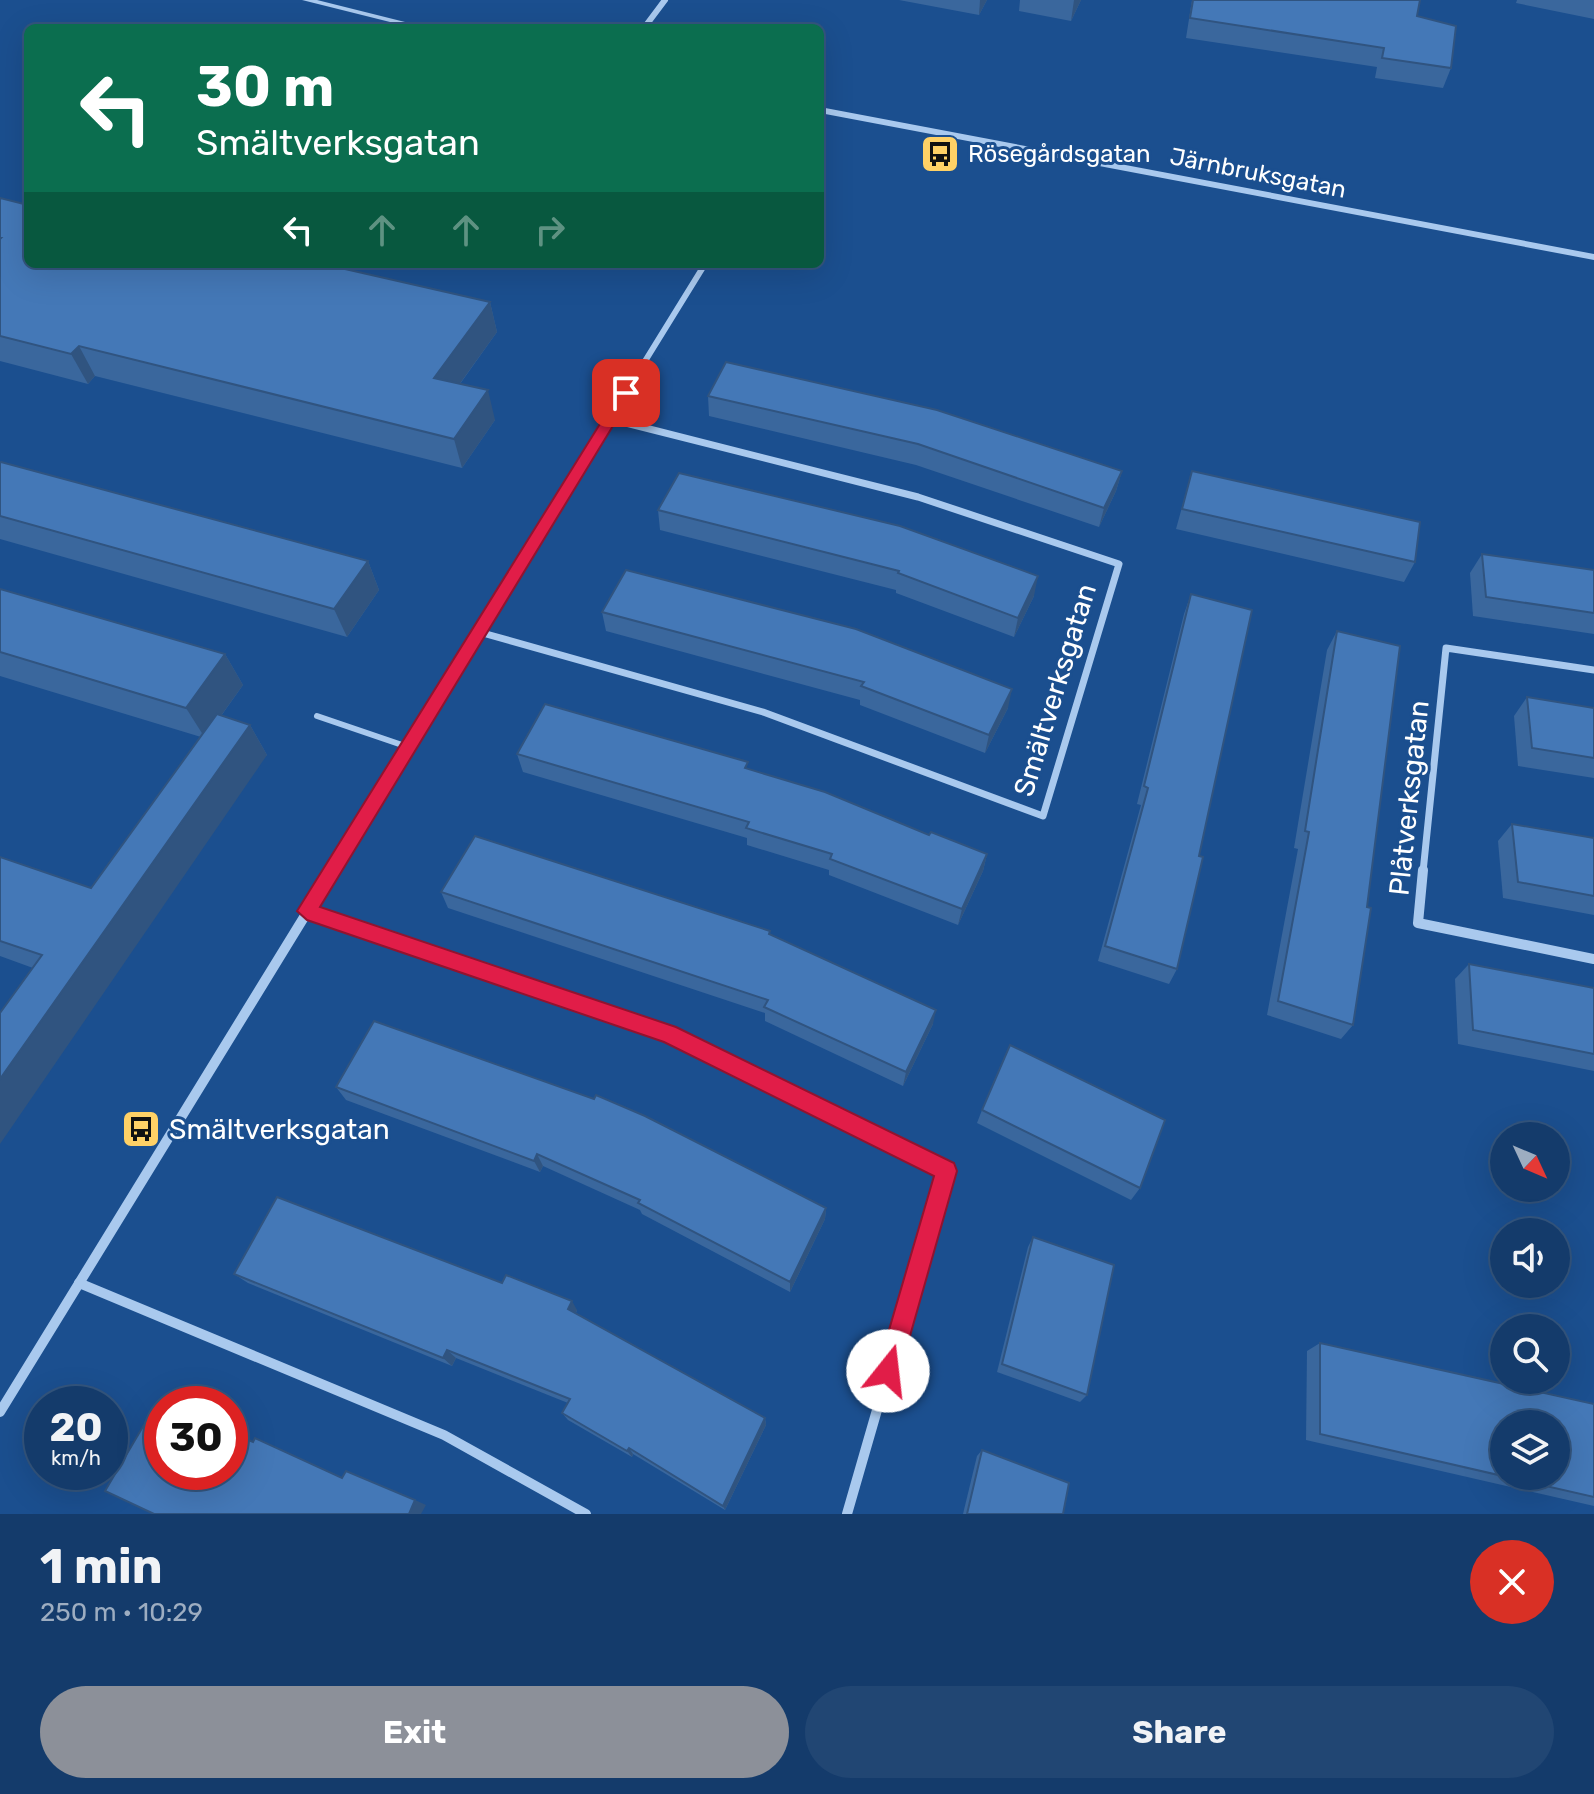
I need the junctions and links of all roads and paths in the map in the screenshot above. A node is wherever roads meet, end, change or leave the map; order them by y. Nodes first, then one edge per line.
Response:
1 (306, 0) edge
2 (665, 0) edge
3 (408, 24) edge
4 (647, 24) edge
5 (824, 111) edge
6 (1594, 257) edge
7 (703, 268) edge
8 (610, 419) junction
9 (479, 632) junction
10 (1594, 670) edge
11 (317, 716) dead end
12 (408, 747) junction
13 (307, 911) junction
14 (1594, 959) edge
15 (79, 1283) junction
16 (0, 1412) edge
17 (586, 1514) edge
18 (847, 1514) edge

1 - 3 street
2 - 4 street
5 - 6 street, Järnbruksgatan
7 - 8 street
8 - 9 street
8 - 9 street, Smältverksgatan
9 - 12 street
10 - 14 street, Plåtverksgatan
11 - 12 lane
12 - 13 street
13 - 15 street
13 - 18 street
15 - 16 street
15 - 17 street

